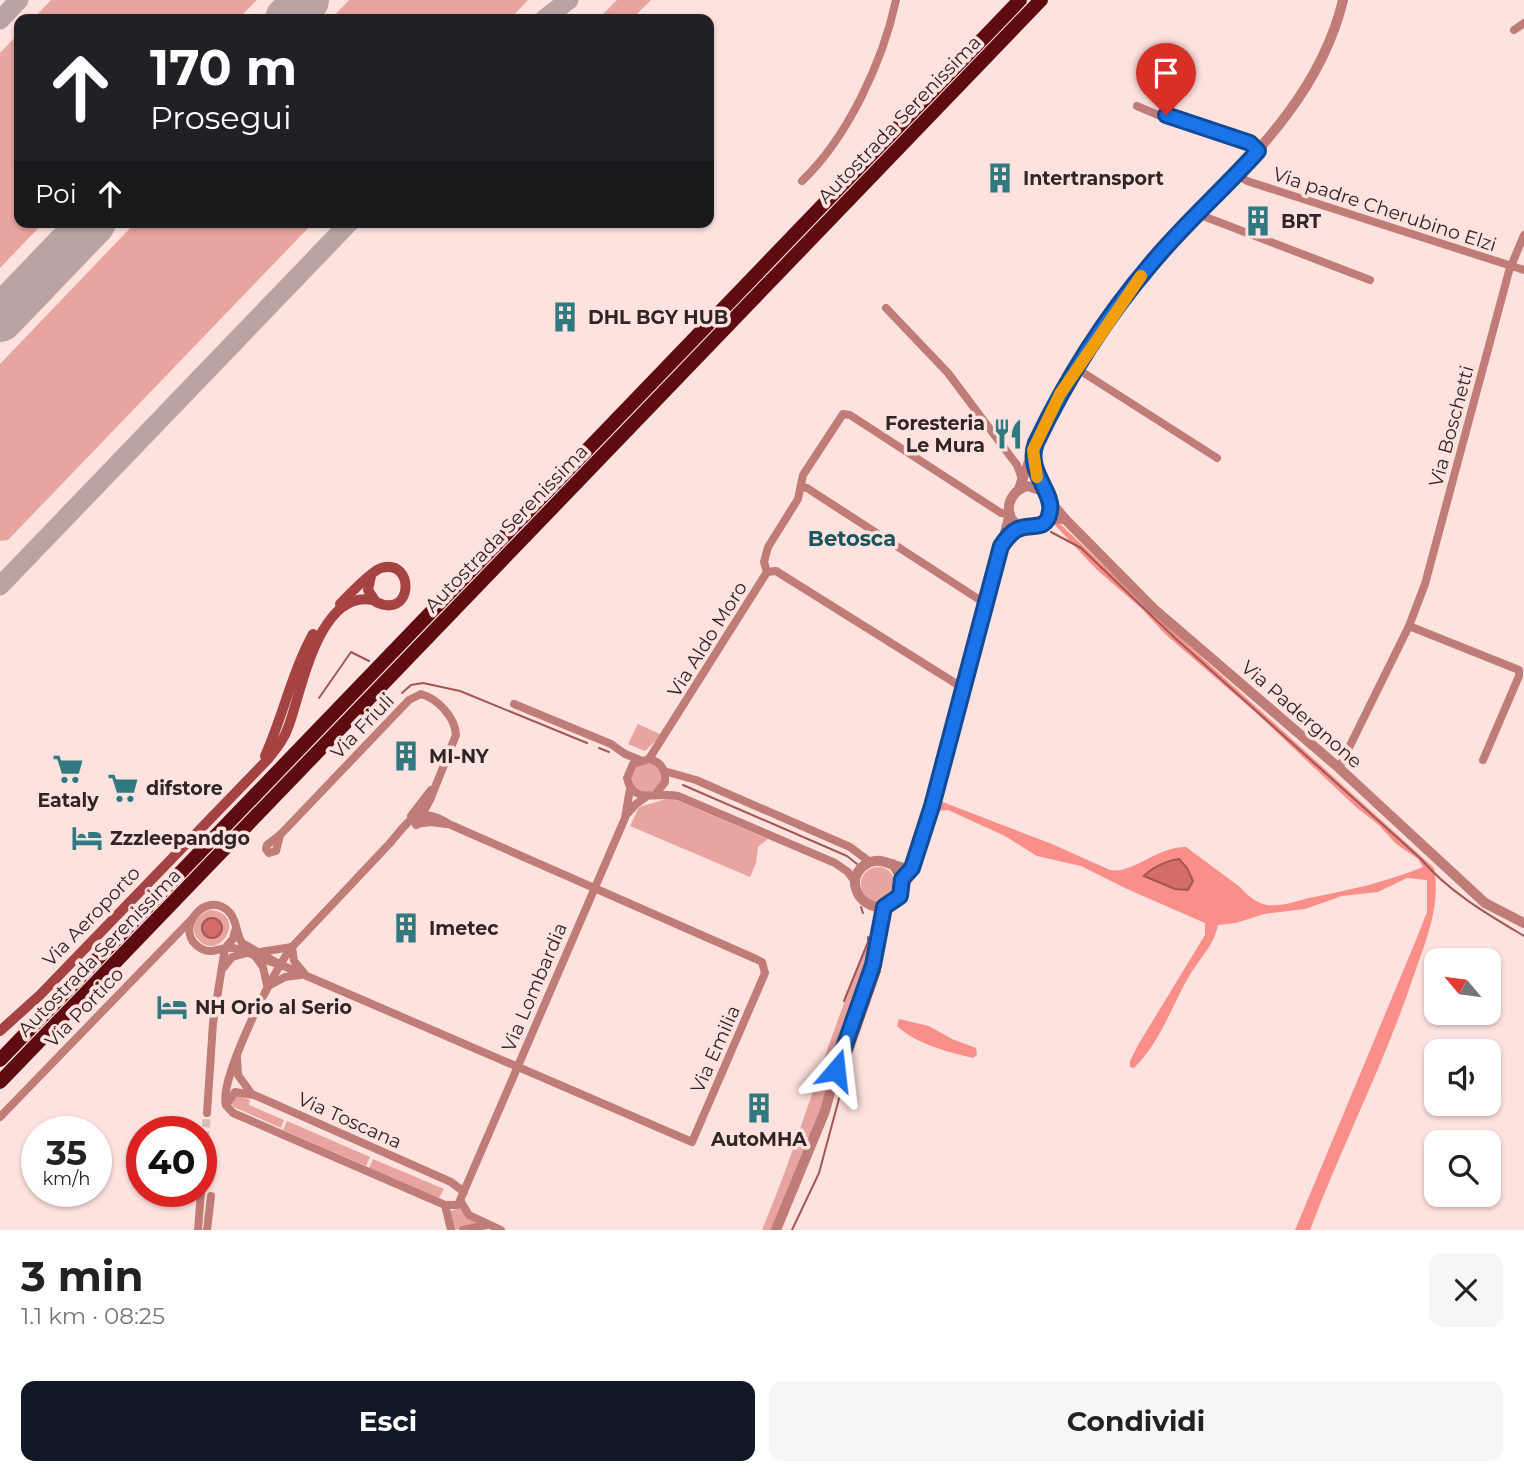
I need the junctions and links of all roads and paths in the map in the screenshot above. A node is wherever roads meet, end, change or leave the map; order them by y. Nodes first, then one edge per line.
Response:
1 (896, 0) edge
2 (1020, 0) edge
3 (1041, 0) edge
4 (1343, 0) edge
5 (1524, 23) edge
6 (1514, 30) dead end
7 (1137, 106) dead end
8 (1258, 151) junction
9 (1237, 174) junction
10 (802, 181) dead end
11 (1199, 213) junction
12 (1524, 234) edge
13 (1511, 265) junction
14 (1524, 270) edge
15 (1370, 280) dead end
16 (886, 308) dead end
17 (1076, 368) junction
18 (1032, 453) junction
19 (1217, 458) dead end
20 (1021, 476) junction
21 (1038, 479) junction
22 (801, 487) junction
23 (1047, 497) junction
24 (1010, 514) junction
25 (1065, 519) junction
26 (1044, 523) junction
27 (1022, 527) junction
28 (1001, 546) junction
29 (768, 572) junction
30 (371, 576) junction
31 (373, 600) junction
32 (986, 604) junction
33 (1409, 626) junction
34 (963, 688) junction
35 (514, 704) dead end
36 (666, 734) junction
37 (625, 754) junction
38 (645, 759) junction
39 (1483, 760) dead end
40 (261, 765) junction
41 (662, 768) junction
42 (1339, 768) junction
43 (627, 773) junction
44 (434, 785) junction
45 (630, 789) junction
46 (651, 796) junction
47 (423, 814) junction
48 (625, 818) junction
49 (406, 823) junction
50 (416, 825) junction
51 (451, 825) junction
52 (280, 835) dead end
53 (391, 842) junction
54 (870, 862) junction
55 (893, 864) junction
56 (912, 868) junction
57 (902, 879) junction
58 (855, 882) junction
59 (594, 887) junction
60 (866, 904) junction
61 (884, 907) junction
62 (191, 919) junction
63 (1524, 923) edge
64 (235, 928) junction
65 (879, 928) junction
66 (292, 947) junction
67 (225, 948) junction
68 (253, 954) junction
69 (279, 964) junction
70 (222, 971) junction
71 (306, 975) junction
72 (268, 987) junction
73 (1, 1030) edge
74 (237, 1056) junction
75 (0, 1060) edge
76 (516, 1068) junction
77 (0, 1083) edge
78 (254, 1095) junction
79 (226, 1105) junction
80 (207, 1113) tunnel mouth
81 (0, 1116) edge
82 (473, 1169) junction
83 (451, 1182) junction
84 (464, 1192) junction
85 (461, 1202) junction
86 (445, 1205) junction
87 (200, 1207) edge
88 (211, 1207) edge
89 (490, 1225) junction
90 (210, 1229) edge
91 (198, 1230) edge
92 (451, 1230) edge
93 (463, 1230) edge
94 (501, 1230) edge
95 (776, 1230) edge

1 - 10 street
2 - 75 highway, Autostrada Serenissima
3 - 77 highway, Autostrada Serenissima
4 - 8 street
5 - 6 street
7 - 8 street
8 - 9 street
9 - 11 street
9 - 13 street, Via padre Cherubino Elzi
11 - 15 street
11 - 17 street
12 - 13 street, Via Boschetti
13 - 14 street, Via padre Cherubino Elzi
13 - 33 street, Via Boschetti
16 - 20 street
17 - 18 street
17 - 19 street
18 - 20 street
18 - 21 street, Via Padergnone
20 - 21 street
20 - 23 street
20 - 24 street
21 - 23 street, Via Padergnone
22 - 24 street, Via Aldo Moro
22 - 29 street, Via Aldo Moro
22 - 32 street
23 - 25 street, Via Padergnone
23 - 26 street
24 - 27 street
24 - 28 street
25 - 26 street
25 - 42 street, Via Padergnone
26 - 27 street
27 - 28 street
28 - 32 street
29 - 34 street
29 - 36 street, Via Aldo Moro
30 - 31 main road
30 - 31 main road
30 - 40 main road, Via Aeroporto
31 - 40 main road, Via Aeroporto
32 - 34 street
33 - 39 street
33 - 42 street, Via Boschetti
34 - 56 street
35 - 37 street
36 - 38 street, Via Aldo Moro
36 - 41 street, Via Aldo Moro
37 - 38 street
37 - 43 street
38 - 41 street
38 - 43 street
40 - 73 main road, Via Aeroporto
41 - 46 street
41 - 54 street
42 - 63 street, Via Padergnone
43 - 45 street
44 - 47 street, Via Friuli
44 - 49 street, Via Friuli
44 - 52 street, Via Friuli
45 - 46 street
45 - 48 street, Via Lombardia
46 - 48 street, Via Lombardia
46 - 58 street
47 - 49 street
47 - 50 street, Via Friuli
47 - 51 street
48 - 59 street, Via Lombardia
49 - 53 street, Via Friuli
50 - 51 street
50 - 53 street
51 - 59 street
53 - 66 street
54 - 55 street
54 - 58 street
55 - 56 street
55 - 57 street
56 - 57 street
57 - 61 street
58 - 60 street
59 - 76 street, Via Lombardia
59 - 76 street, Via Emilia
60 - 61 street
60 - 65 street
61 - 65 street
62 - 64 street
62 - 67 street
62 - 81 street, Via Portico
64 - 67 street
64 - 68 street
65 - 95 street
66 - 68 street
66 - 69 street
66 - 71 street
67 - 68 street
67 - 70 street
68 - 69 street
68 - 70 street
68 - 72 street
69 - 71 street
69 - 72 street
70 - 80 street
71 - 72 street
71 - 76 street
72 - 74 street
74 - 78 street
74 - 79 street
76 - 82 street, Via Lombardia
78 - 79 street
78 - 83 street, Via Toscana
79 - 86 street
82 - 83 street
82 - 84 street, Via Lombardia
83 - 84 street, Via Toscana
84 - 85 street, Via Lombardia
85 - 86 street
85 - 89 street
86 - 92 street
87 - 91 street
88 - 90 street
89 - 93 street
89 - 94 street

